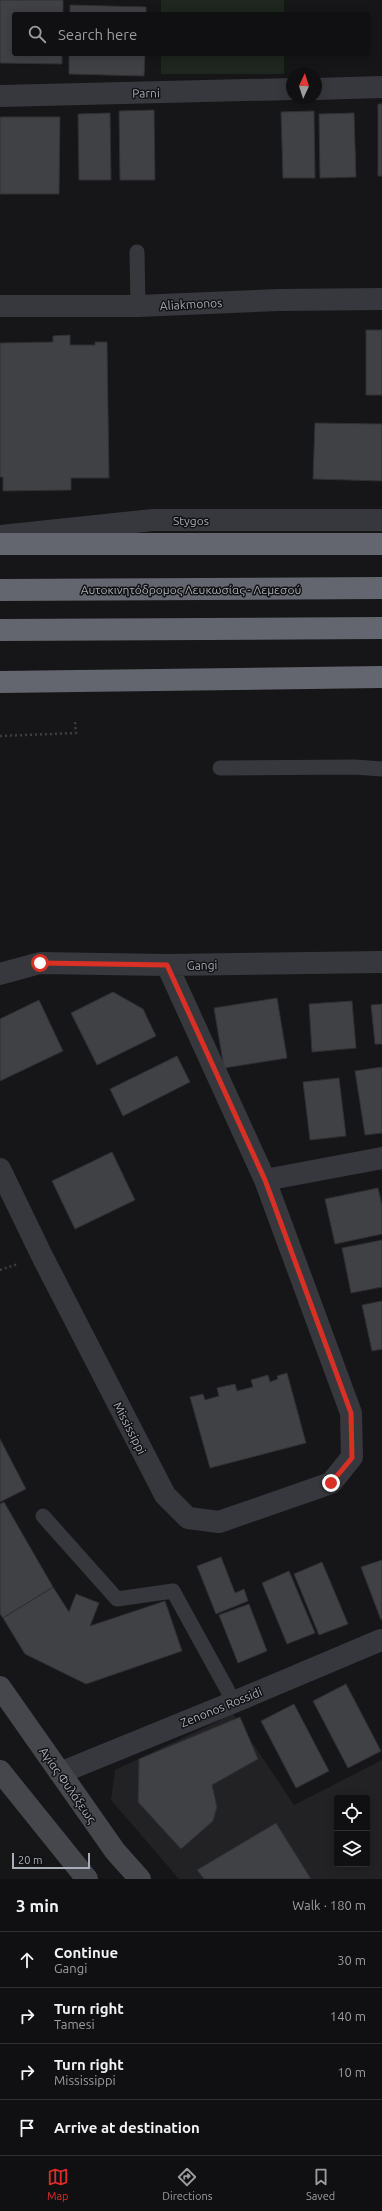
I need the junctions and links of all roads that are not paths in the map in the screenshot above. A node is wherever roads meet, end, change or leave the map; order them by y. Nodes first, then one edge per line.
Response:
1 (382, 87) edge
2 (286, 89) edge
3 (322, 89) edge
4 (0, 96) edge
5 (136, 252) dead end
6 (382, 299) edge
7 (0, 306) edge
8 (138, 306) junction
9 (382, 520) edge
10 (0, 536) edge
11 (0, 544) edge
12 (382, 544) edge
13 (382, 588) edge
14 (0, 590) edge
15 (382, 628) edge
16 (0, 630) edge
17 (382, 677) edge
18 (0, 682) edge
19 (220, 768) dead end
20 (382, 769) edge
21 (382, 962) edge
22 (167, 965) junction
23 (0, 974) edge
24 (382, 1158) edge
25 (0, 1169) edge
26 (265, 1180) junction
27 (43, 1516) dead end
28 (381, 1641) edge
29 (0, 1687) edge
30 (234, 1702) junction
31 (0, 1771) edge
32 (60, 1773) junction
33 (87, 1879) edge
34 (140, 1879) edge

1 - 3 street
2 - 4 street, Parni
5 - 8 lane
6 - 8 street, Aliakmonos
7 - 8 street, Aliakmonos
9 - 10 street, Stygos
11 - 12 highway
13 - 14 highway, Αυτοκινητόδρομος Λευκωσίας - Λεμεσού
15 - 16 highway
17 - 18 highway
19 - 20 lane
21 - 22 street, Gangi
22 - 23 street, Gangi
22 - 26 street
24 - 26 street
25 - 26 street, Mississippi
27 - 30 lane
28 - 30 street, Zenonos Rossidi
29 - 32 main road, Αγίας Φυλάξεως
30 - 32 street, Zenonos Rossidi
31 - 33 main road
32 - 34 main road, Αγίας Φυλάξεως

